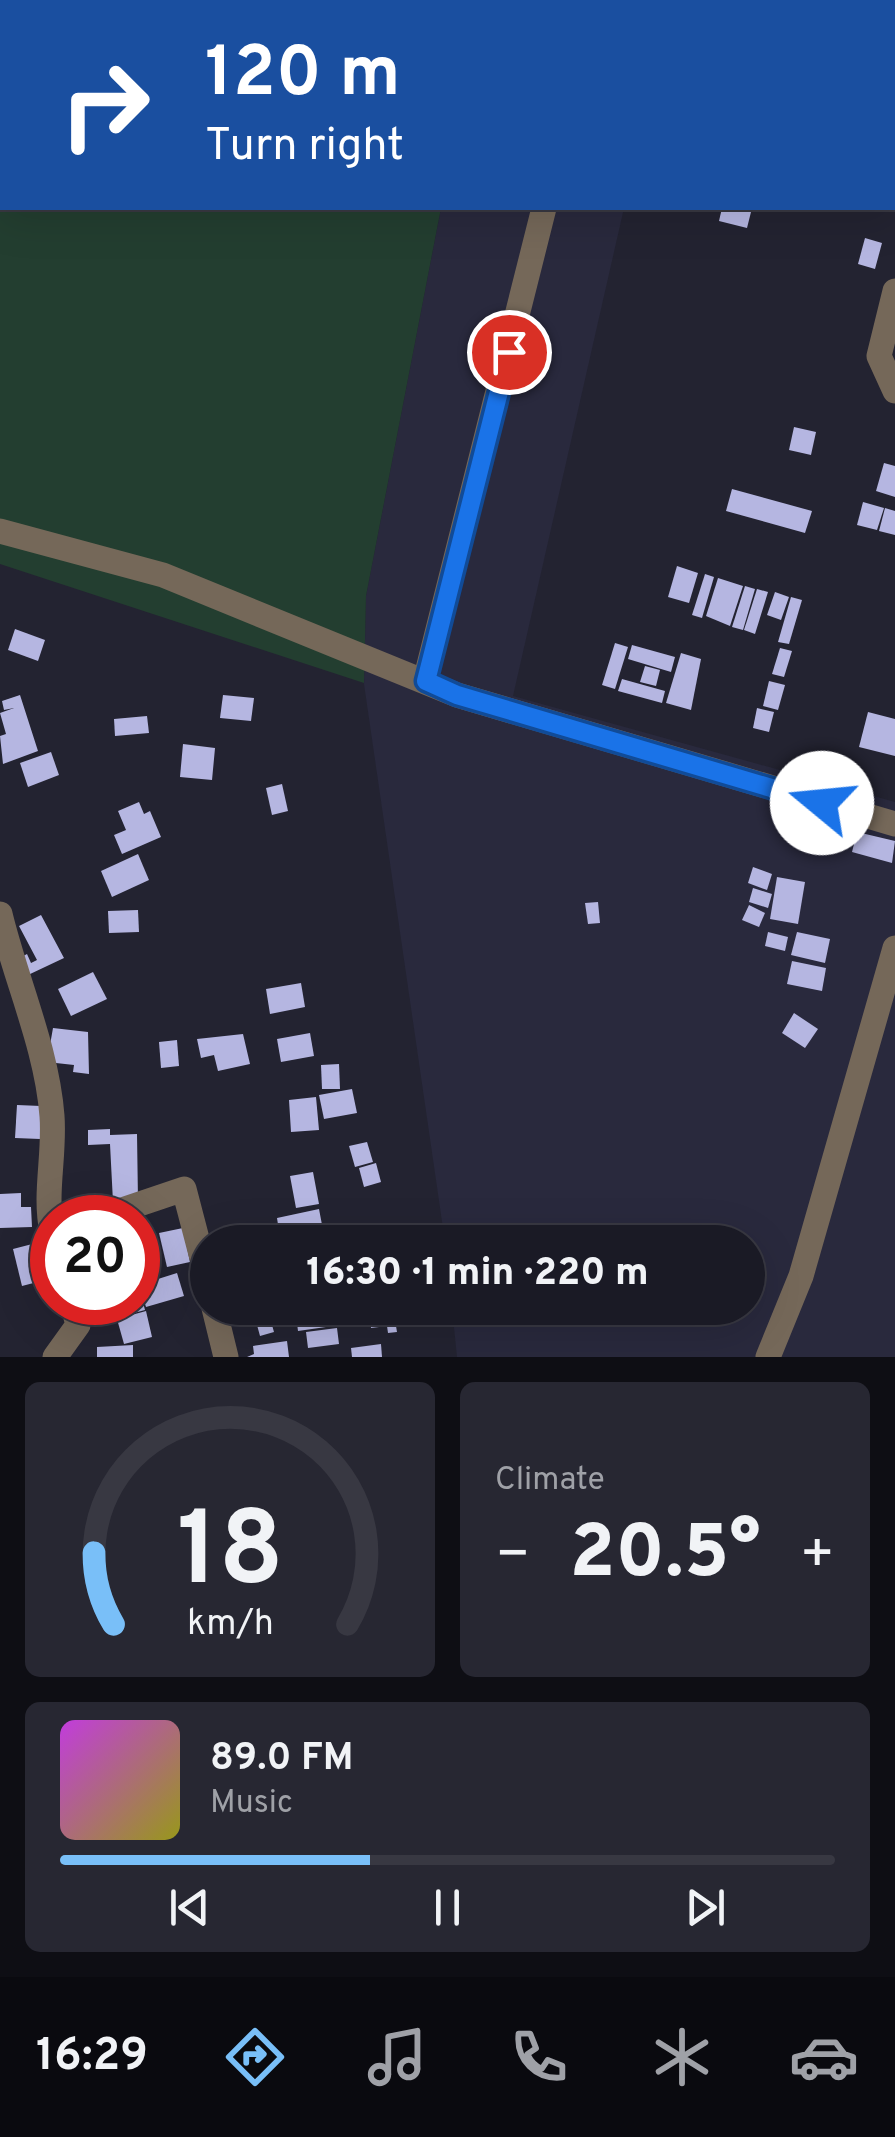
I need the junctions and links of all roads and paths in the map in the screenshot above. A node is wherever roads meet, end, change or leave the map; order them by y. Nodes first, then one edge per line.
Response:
1 (544, 210) edge
2 (895, 291) edge
3 (895, 391) edge
4 (0, 531) edge
5 (426, 681) junction
6 (895, 824) edge
7 (0, 914) edge
8 (895, 948) edge
9 (49, 1195) edge
10 (160, 1197) edge
11 (193, 1225) edge
12 (78, 1325) edge
13 (218, 1325) edge
14 (55, 1357) edge
15 (226, 1357) edge
16 (768, 1357) edge

1 - 5 street
2 - 3 street
4 - 5 street
5 - 6 street
7 - 9 street
8 - 16 street
10 - 11 street
12 - 14 street
13 - 15 street

